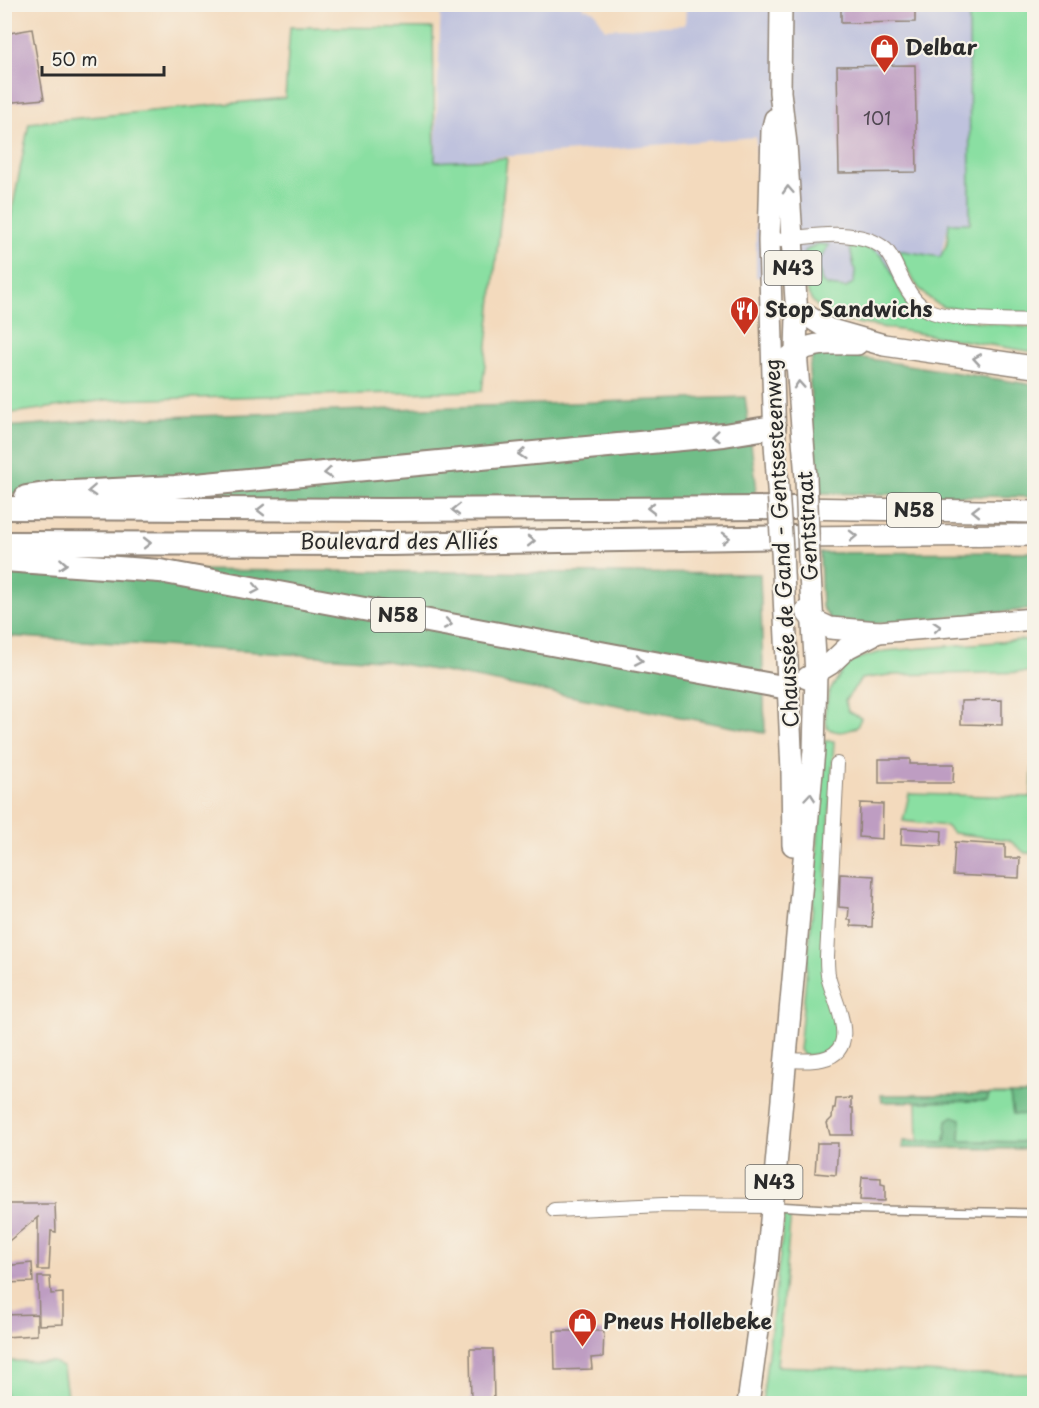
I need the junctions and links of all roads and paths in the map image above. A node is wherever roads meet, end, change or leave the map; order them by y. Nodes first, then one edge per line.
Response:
1 (781, 4) edge
2 (780, 92) junction
3 (791, 239) junction
4 (769, 241) junction
5 (796, 316) junction
6 (1035, 321) edge
7 (884, 345) junction
8 (796, 351) junction
9 (1035, 367) edge
10 (774, 380) junction
11 (785, 439) junction
12 (4, 501) edge
13 (4, 508) edge
14 (793, 508) joint
15 (1035, 512) edge
16 (1035, 535) edge
17 (4, 543) edge
18 (788, 544) junction
19 (4, 560) edge
20 (801, 606) junction
21 (1035, 619) edge
22 (879, 632) junction
23 (816, 674) junction
24 (788, 688) junction
25 (837, 764) dead end
26 (794, 960) junction
27 (785, 1060) junction
28 (773, 1206) junction
29 (554, 1210) dead end
30 (1035, 1213) edge
31 (748, 1404) edge

1 - 2 main road, N43
3 -> 2 main road, Gentstraat / N43
2 - 4 main road, Chaussée de Gand - Gentsesteenweg / N43
3 - 4 street
3 - 5 main road, Gentstraat / N43
3 - 6 street
4 - 10 main road, Chaussée de Gand - Gentsesteenweg / N43
5 - 7 main road
5 - 8 main road, Gentstraat / N43
7 - 8 main road
9 -> 7 main road
8 - 10 main road
11 -> 8 main road, Gentstraat / N43
10 - 11 main road, Chaussée de Gand - Gentsesteenweg / N43
11 -> 12 highway
11 - 18 main road, Chaussée de Gand - Gentsesteenweg / N43, bridge
11 - 20 main road, Gentstraat / N43, bridge
14 -> 13 highway, Boulevard des Alliés / N58
15 -> 14 main road, N58
18 -> 16 main road, N58
17 -> 18 highway, Boulevard des Alliés / N58
18 - 20 main road, Chaussée de Gand - Gentsesteenweg / N43
19 -> 24 highway, N58
20 - 22 main road
20 - 23 main road, Gentstraat / N43
20 - 24 main road, Chaussée de Gand - Gentsesteenweg / N43
22 -> 21 main road
22 - 23 main road
23 - 24 main road
26 -> 23 main road, Gentstraat / N43
24 - 26 main road, Chaussée de Gand - Gentsesteenweg / N43
25 - 27 street
26 - 27 main road, N43
27 - 28 main road, N43
28 - 29 street
28 - 30 lane
28 - 31 main road, N43

